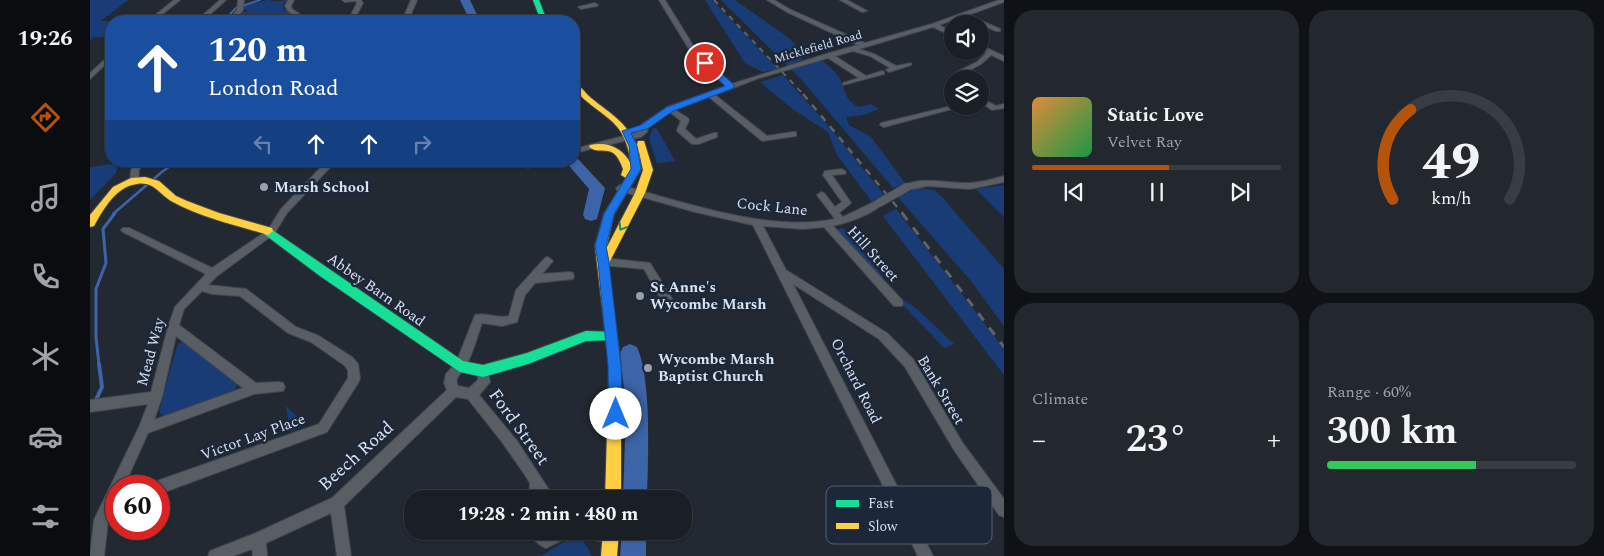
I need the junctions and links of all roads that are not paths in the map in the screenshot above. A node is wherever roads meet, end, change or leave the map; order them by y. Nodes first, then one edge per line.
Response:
1 (177, 0) edge
2 (223, 0) edge
3 (291, 0) edge
4 (345, 0) edge
5 (356, 0) edge
6 (414, 0) edge
7 (536, 0) edge
8 (589, 0) edge
9 (662, 0) edge
10 (770, 0) edge
11 (842, 0) edge
12 (1004, 0) edge
13 (580, 7) dead end
14 (864, 11) dead end
15 (158, 15) edge
16 (206, 15) edge
17 (298, 15) edge
18 (354, 15) edge
19 (407, 15) edge
20 (542, 15) edge
21 (963, 15) edge
22 (944, 22) edge
23 (934, 25) junction
24 (989, 25) edge
25 (1001, 29) edge
26 (944, 30) edge
27 (989, 33) dead end
28 (863, 46) junction
29 (852, 49) junction
30 (991, 53) joint
31 (828, 55) junction
32 (1004, 59) edge
33 (105, 62) edge
34 (909, 64) dead end
35 (888, 70) junction
36 (964, 70) edge
37 (90, 77) edge
38 (865, 78) junction
39 (846, 84) dead end
40 (731, 86) junction
41 (580, 90) edge
42 (710, 94) junction
43 (989, 105) edge
44 (1004, 106) edge
45 (670, 109) junction
46 (944, 110) edge
47 (884, 125) dead end
48 (634, 132) junction
49 (792, 134) dead end
50 (714, 135) dead end
51 (580, 144) edge
52 (593, 147) junction
53 (580, 150) edge
54 (137, 167) edge
55 (326, 167) edge
56 (842, 172) dead end
57 (1004, 178) edge
58 (134, 181) junction
59 (630, 191) junction
60 (821, 196) dead end
61 (104, 200) junction
62 (90, 210) edge
63 (834, 212) junction
64 (756, 221) junction
65 (841, 221) junction
66 (90, 223) edge
67 (826, 224) junction
68 (126, 230) dead end
69 (271, 232) junction
70 (600, 246) junction
71 (548, 261) dead end
72 (604, 262) junction
73 (783, 272) junction
74 (213, 273) junction
75 (569, 276) dead end
76 (532, 279) junction
77 (202, 287) junction
78 (898, 303) dead end
79 (670, 305) dead end
80 (173, 327) junction
81 (611, 336) junction
82 (460, 366) junction
83 (482, 371) junction
84 (279, 386) dead end
85 (254, 389) junction
86 (454, 391) junction
87 (471, 394) junction
88 (156, 397) junction
89 (90, 406) edge
90 (144, 429) junction
91 (123, 475) edge
92 (170, 483) edge
93 (536, 483) junction
94 (891, 486) edge
95 (987, 486) edge
96 (536, 490) edge
97 (541, 490) edge
98 (613, 490) edge
99 (992, 493) edge
100 (337, 503) junction
101 (1004, 510) edge
102 (105, 514) edge
103 (259, 539) junction
104 (610, 540) edge
105 (920, 544) edge
106 (97, 556) edge
107 (215, 556) edge
108 (260, 556) edge
109 (344, 556) edge
110 (609, 556) edge
111 (926, 556) edge

1 - 15 street
2 - 16 street
3 - 17 street
4 - 5 street
5 - 18 street
6 - 19 street
7 - 20 main road
8 - 13 street
9 - 40 street
10 - 28 street
11 - 14 street
12 - 21 street, Micklefield Road
22 - 23 street, Micklefield Road
23 - 26 street
23 - 28 street, Micklefield Road
24 - 25 street
25 - 27 street
28 - 29 street, Micklefield Road
29 - 31 street, Micklefield Road
29 - 35 street
30 - 32 street
30 - 36 street
31 - 38 street
31 - 40 street, Micklefield Road
33 - 37 street
34 - 35 street
35 - 38 street
38 - 39 street
40 - 42 street, Micklefield Road
41 - 48 main road
42 - 45 street, Micklefield Road
42 - 49 street
43 - 44 street
45 - 48 street, Micklefield Road
45 - 50 street
46 - 47 street
48 - 51 street
48 - 52 street
48 - 59 main road
52 - 53 street
52 - 59 main road
54 - 58 street
55 - 69 street
56 - 63 street
57 - 65 street, Cock Lane, bridge
58 - 61 main road
58 - 69 main road, Abbey Barn Road
59 - 64 street, Cock Lane
59 - 70 main road
59 - 70 main road
59 -> 72 main road
60 - 63 street
61 - 62 street
61 - 66 main road
63 - 65 street
64 - 67 street, Cock Lane
64 - 73 street, Orchard Road
65 - 67 street, Cock Lane
67 - 78 street, Hill Street
68 - 74 street
69 - 74 street, Mead Way
69 - 82 main road, Abbey Barn Road
70 - 72 main road
71 - 76 street
72 - 79 street
72 - 81 main road
73 - 94 street, Orchard Road
73 - 95 street, Bank Street
74 - 77 street, Mead Way
75 - 76 street
76 - 82 street
77 - 80 street, Mead Way
77 - 92 street, Victor Lay Place
80 - 85 street
80 - 88 street, Mead Way
81 - 83 main road, Abbey Barn Road
81 - 98 main road
82 - 83 main road, Abbey Barn Road
82 - 86 street
83 - 87 street
84 - 85 street
85 - 90 street
86 - 87 street
86 - 100 street, Beech Road
87 - 93 street, Ford Street
88 - 89 street
88 - 90 street, Mead Way
90 - 91 street, Mead Way
93 - 96 street, Ford Street
93 - 97 street, Ford Street
99 - 101 street, Bank Street
100 - 103 street, Beech Road
100 - 109 street
102 - 106 street, Mead Way
103 - 107 street, Beech Road
103 - 108 street
104 - 110 main road
105 - 111 street, Orchard Road

